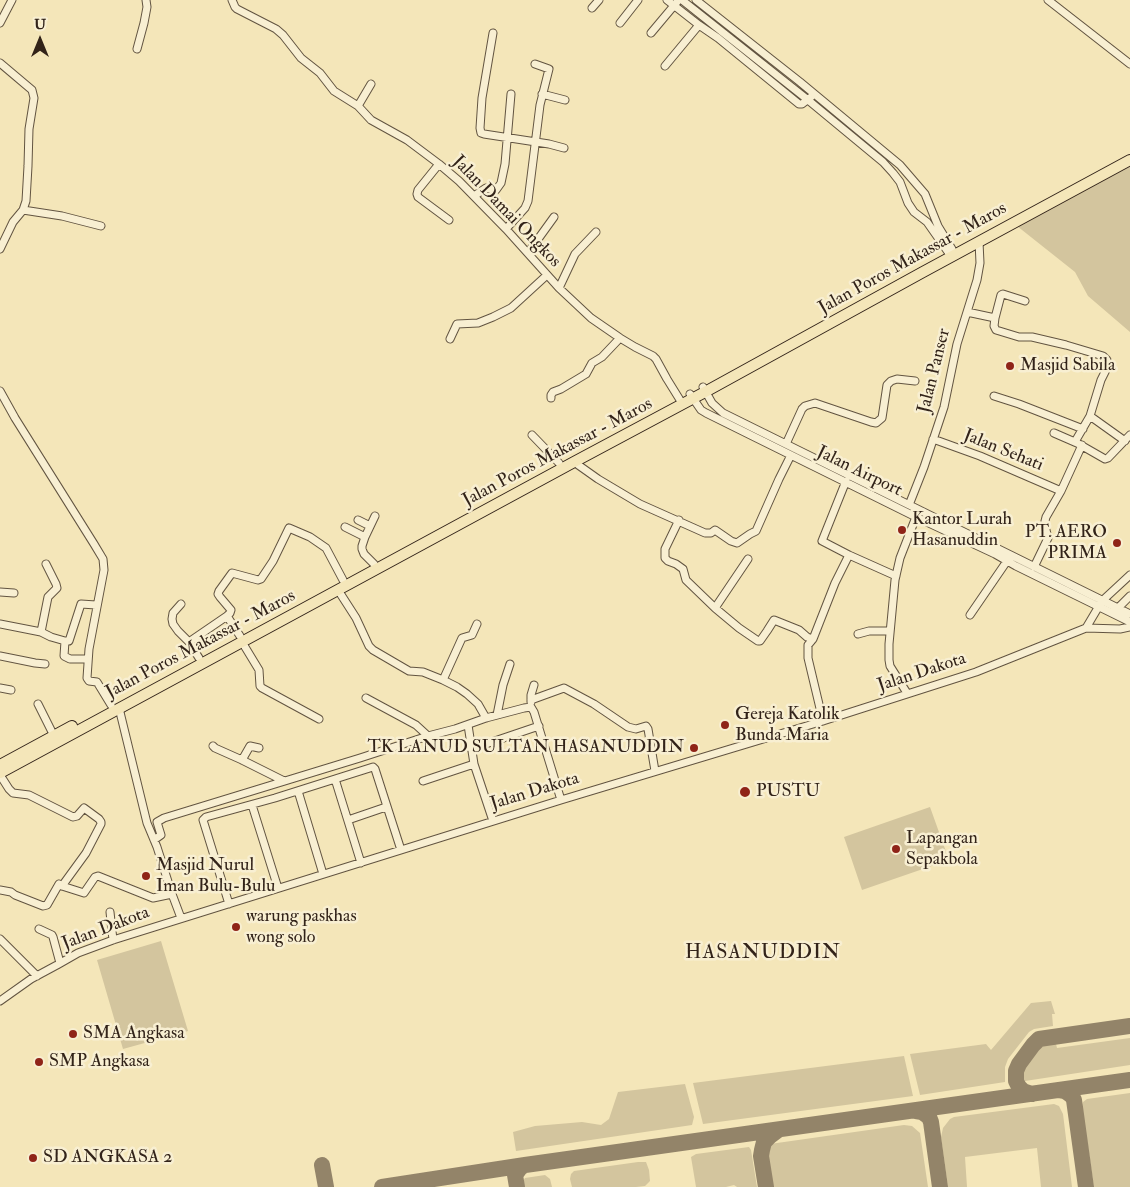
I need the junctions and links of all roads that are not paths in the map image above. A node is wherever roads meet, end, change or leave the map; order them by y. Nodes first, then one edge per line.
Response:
1 (12, 0) edge
2 (146, 0) edge
3 (232, 0) edge
4 (599, 0) edge
5 (638, 0) edge
6 (667, 0) edge
7 (696, 0) edge
8 (1048, 0) edge
9 (679, 2) edge
10 (592, 8) dead end
11 (0, 23) edge
12 (620, 23) dead end
13 (699, 25) junction
14 (493, 33) dead end
15 (651, 33) dead end
16 (138, 48) dead end
17 (763, 52) junction
18 (756, 60) junction
19 (0, 63) edge
20 (535, 64) dead end
21 (1130, 64) edge
22 (665, 66) dead end
23 (371, 84) dead end
24 (511, 94) dead end
25 (542, 94) junction
26 (814, 94) junction
27 (564, 100) dead end
28 (808, 100) junction
29 (358, 106) junction
30 (507, 139) junction
31 (535, 142) junction
32 (564, 148) dead end
33 (1130, 152) edge
34 (1130, 160) edge
35 (439, 164) junction
36 (474, 196) junction
37 (23, 210) junction
38 (554, 217) dead end
39 (449, 220) dead end
40 (101, 226) dead end
41 (506, 229) junction
42 (596, 232) dead end
43 (979, 242) junction
44 (0, 249) edge
45 (950, 251) junction
46 (528, 253) junction
47 (547, 274) junction
48 (559, 288) junction
49 (1024, 301) dead end
50 (966, 312) junction
51 (995, 318) junction
52 (620, 338) junction
53 (450, 339) dead end
54 (915, 381) dead end
55 (704, 390) junction
56 (0, 391) edge
57 (994, 396) dead end
58 (691, 397) junction
59 (550, 398) dead end
60 (680, 400) junction
61 (1090, 416) junction
62 (742, 426) junction
63 (1083, 429) junction
64 (1054, 433) dead end
65 (532, 435) dead end
66 (1127, 438) edge
67 (933, 439) junction
68 (786, 444) junction
69 (1080, 444) junction
70 (791, 456) junction
71 (574, 462) junction
72 (559, 463) junction
73 (846, 481) junction
74 (1061, 491) junction
75 (896, 503) junction
76 (910, 506) junction
77 (375, 516) dead end
78 (916, 517) junction
79 (358, 520) dead end
80 (679, 520) junction
81 (370, 526) junction
82 (345, 527) dead end
83 (365, 537) junction
84 (997, 551) junction
85 (849, 556) junction
86 (748, 559) dead end
87 (1007, 560) junction
88 (46, 564) dead end
89 (374, 564) junction
90 (1034, 566) junction
91 (359, 575) junction
92 (1130, 575) edge
93 (896, 576) junction
94 (344, 580) junction
95 (338, 590) junction
96 (0, 592) edge
97 (14, 593) dead end
98 (1130, 596) edge
99 (181, 604) dead end
100 (1100, 604) junction
101 (96, 605) junction
102 (715, 608) junction
103 (1118, 608) junction
104 (1130, 614) edge
105 (970, 615) dead end
106 (227, 616) junction
107 (1130, 622) edge
108 (0, 624) edge
109 (477, 624) dead end
110 (1130, 627) edge
111 (1086, 628) junction
112 (890, 631) junction
113 (41, 632) junction
114 (858, 634) dead end
115 (241, 639) junction
116 (813, 639) junction
117 (65, 641) junction
118 (189, 642) junction
119 (0, 656) edge
120 (199, 658) junction
121 (88, 659) junction
122 (45, 664) dead end
123 (510, 664) dead end
124 (443, 680) junction
125 (534, 685) dead end
126 (0, 688) edge
127 (11, 690) dead end
128 (907, 693) junction
129 (366, 698) dead end
130 (38, 704) dead end
131 (531, 704) junction
132 (115, 707) junction
133 (497, 715) junction
134 (486, 718) junction
135 (320, 719) dead end
136 (823, 721) junction
137 (468, 724) junction
138 (539, 726) junction
139 (54, 736) junction
140 (428, 736) junction
141 (213, 746) dead end
142 (259, 748) dead end
143 (471, 749) junction
144 (242, 760) junction
145 (474, 764) junction
146 (0, 765) edge
147 (655, 771) junction
148 (0, 774) edge
149 (335, 779) junction
150 (284, 781) junction
151 (423, 781) dead end
152 (298, 791) junction
153 (561, 800) junction
154 (252, 805) junction
155 (386, 807) junction
156 (348, 820) junction
157 (493, 821) junction
158 (154, 840) junction
159 (401, 850) junction
160 (361, 863) junction
161 (323, 874) junction
162 (62, 886) junction
163 (278, 888) junction
164 (0, 890) edge
165 (172, 894) junction
166 (229, 904) junction
167 (110, 912) dead end
168 (181, 918) junction
169 (39, 929) dead end
170 (0, 938) edge
171 (113, 940) junction
172 (60, 963) junction
173 (37, 976) junction
174 (0, 1000) edge

1 - 11 street
2 - 16 street
3 - 29 street, Jalan Damai Ongkos
4 - 10 street
5 - 12 street
6 - 9 street
7 - 17 street
8 - 21 street
9 - 13 street
9 - 15 street
9 - 18 street
13 - 22 street
13 - 28 street
14 - 30 street
17 - 18 street
17 - 26 street
18 - 28 street
19 - 37 street
20 - 25 street
23 - 29 street
24 - 30 street
25 - 27 street
25 - 31 street
26 - 28 street
26 - 45 street
28 - 45 street
29 - 35 street, Jalan Damai Ongkos
30 - 31 street
30 - 36 street
31 - 32 street
31 - 41 street
33 - 45 highway, Jalan Poros Makassar - Maros
34 - 43 highway, Jalan Poros Makassar - Maros
35 - 36 street, Jalan Damai Ongkos
35 - 39 street
36 - 41 street, Jalan Damai Ongkos
37 - 40 street
37 - 44 street
38 - 46 street
41 - 46 street, Jalan Damai Ongkos
42 - 48 street
43 - 50 street, Jalan Panser
43 - 55 highway, Jalan Poros Makassar - Maros
45 - 55 highway, Jalan Poros Makassar - Maros
46 - 47 street, Jalan Damai Ongkos
47 - 48 street, Jalan Damai Ongkos
47 - 53 street
48 - 52 street, Jalan Damai Ongkos
49 - 51 street
50 - 51 street
50 - 67 street, Jalan Panser
51 - 61 street
52 - 59 street
52 - 60 street, Jalan Damai Ongkos
54 - 68 street
55 - 58 highway, Jalan Poros Makassar - Maros
55 - 62 street, Jalan Airport
56 - 101 street
57 - 63 street
58 - 60 highway, Jalan Poros Makassar - Maros
58 - 62 street, Jalan Airport
58 - 71 highway, Jalan Poros Makassar - Maros
60 - 72 highway, Jalan Poros Makassar - Maros
61 - 63 street
61 - 66 street
62 - 68 street, Jalan Airport
62 - 70 street, Jalan Airport
63 - 69 street
64 - 69 street
65 - 72 street
66 - 69 street
67 - 74 street, Jalan Sehati
67 - 76 street, Jalan Panser
68 - 75 street, Jalan Airport
69 - 74 street
70 - 73 street, Jalan Airport
70 - 80 street
71 - 80 street
71 - 91 highway, Jalan Poros Makassar - Maros
72 - 89 highway, Jalan Poros Makassar - Maros
73 - 75 street, Jalan Airport
73 - 85 street
74 - 90 street
75 - 76 street, Jalan Airport
75 - 78 street, Jalan Airport
76 - 84 street, Jalan Airport
77 - 81 street
78 - 84 street, Jalan Airport
78 - 93 street
79 - 81 street
80 - 102 street
81 - 83 street
82 - 83 street
83 - 89 street
84 - 87 street, Jalan Airport
84 - 90 street, Jalan Airport
85 - 93 street
85 - 116 street
86 - 102 street
87 - 100 street, Jalan Airport
87 - 105 street
88 - 113 street
89 - 91 highway, Jalan Poros Makassar - Maros
90 - 100 street, Jalan Airport
91 - 94 highway, Jalan Poros Makassar - Maros
91 - 95 highway, Jalan Poros Makassar - Maros
92 - 100 street
93 - 112 street
94 - 106 street
94 - 115 highway, Jalan Poros Makassar - Maros
95 - 115 highway, Jalan Poros Makassar - Maros
95 - 124 street
96 - 97 street
98 - 103 street
99 - 118 street
100 - 103 street, Jalan Airport
100 - 107 street, Jalan Airport
100 - 111 street
101 - 117 street
101 - 121 street
102 - 116 street
103 - 104 street, Jalan Airport
106 - 115 street
106 - 118 street
108 - 113 street
109 - 124 street
110 - 111 street
111 - 128 street, Jalan Dakota
112 - 114 street
112 - 128 street
113 - 117 street
115 - 120 highway, Jalan Poros Makassar - Maros
115 - 132 highway, Jalan Poros Makassar - Maros
115 - 135 street
116 - 136 street
117 - 121 street
118 - 120 street
119 - 122 street
120 - 132 highway, Jalan Poros Makassar - Maros
121 - 132 street
123 - 133 street
124 - 134 street
125 - 131 street
126 - 127 street
128 - 136 street, Jalan Dakota
129 - 140 street
130 - 139 street
131 - 133 street
131 - 138 street
131 - 147 street
132 - 139 highway, Jalan Poros Makassar - Maros
132 - 148 highway, Jalan Poros Makassar - Maros
132 - 158 street
133 - 134 street
134 - 137 street
136 - 147 street, Jalan Dakota
137 - 140 street
137 - 143 street
138 - 143 street
138 - 153 street
139 - 146 highway, Jalan Poros Makassar - Maros
140 - 150 street
141 - 144 street
142 - 144 street
143 - 145 street
144 - 150 street
145 - 151 street
145 - 157 street
147 - 153 street, Jalan Dakota
148 - 162 street
149 - 152 street
149 - 155 street
149 - 156 street
150 - 158 street
152 - 154 street
152 - 161 street
153 - 157 street, Jalan Dakota
154 - 163 street
154 - 166 street
155 - 156 street
155 - 159 street
156 - 160 street
157 - 159 street, Jalan Dakota
158 - 165 street
159 - 160 street, Jalan Dakota
160 - 161 street, Jalan Dakota
161 - 163 street, Jalan Dakota
162 - 164 street
162 - 165 street
163 - 166 street, Jalan Dakota
165 - 168 street
166 - 168 street, Jalan Dakota
167 - 171 street
168 - 171 street, Jalan Dakota
169 - 172 street
170 - 173 street
171 - 172 street, Jalan Dakota
172 - 173 street, Jalan Dakota
173 - 174 street, Jalan Dakota

